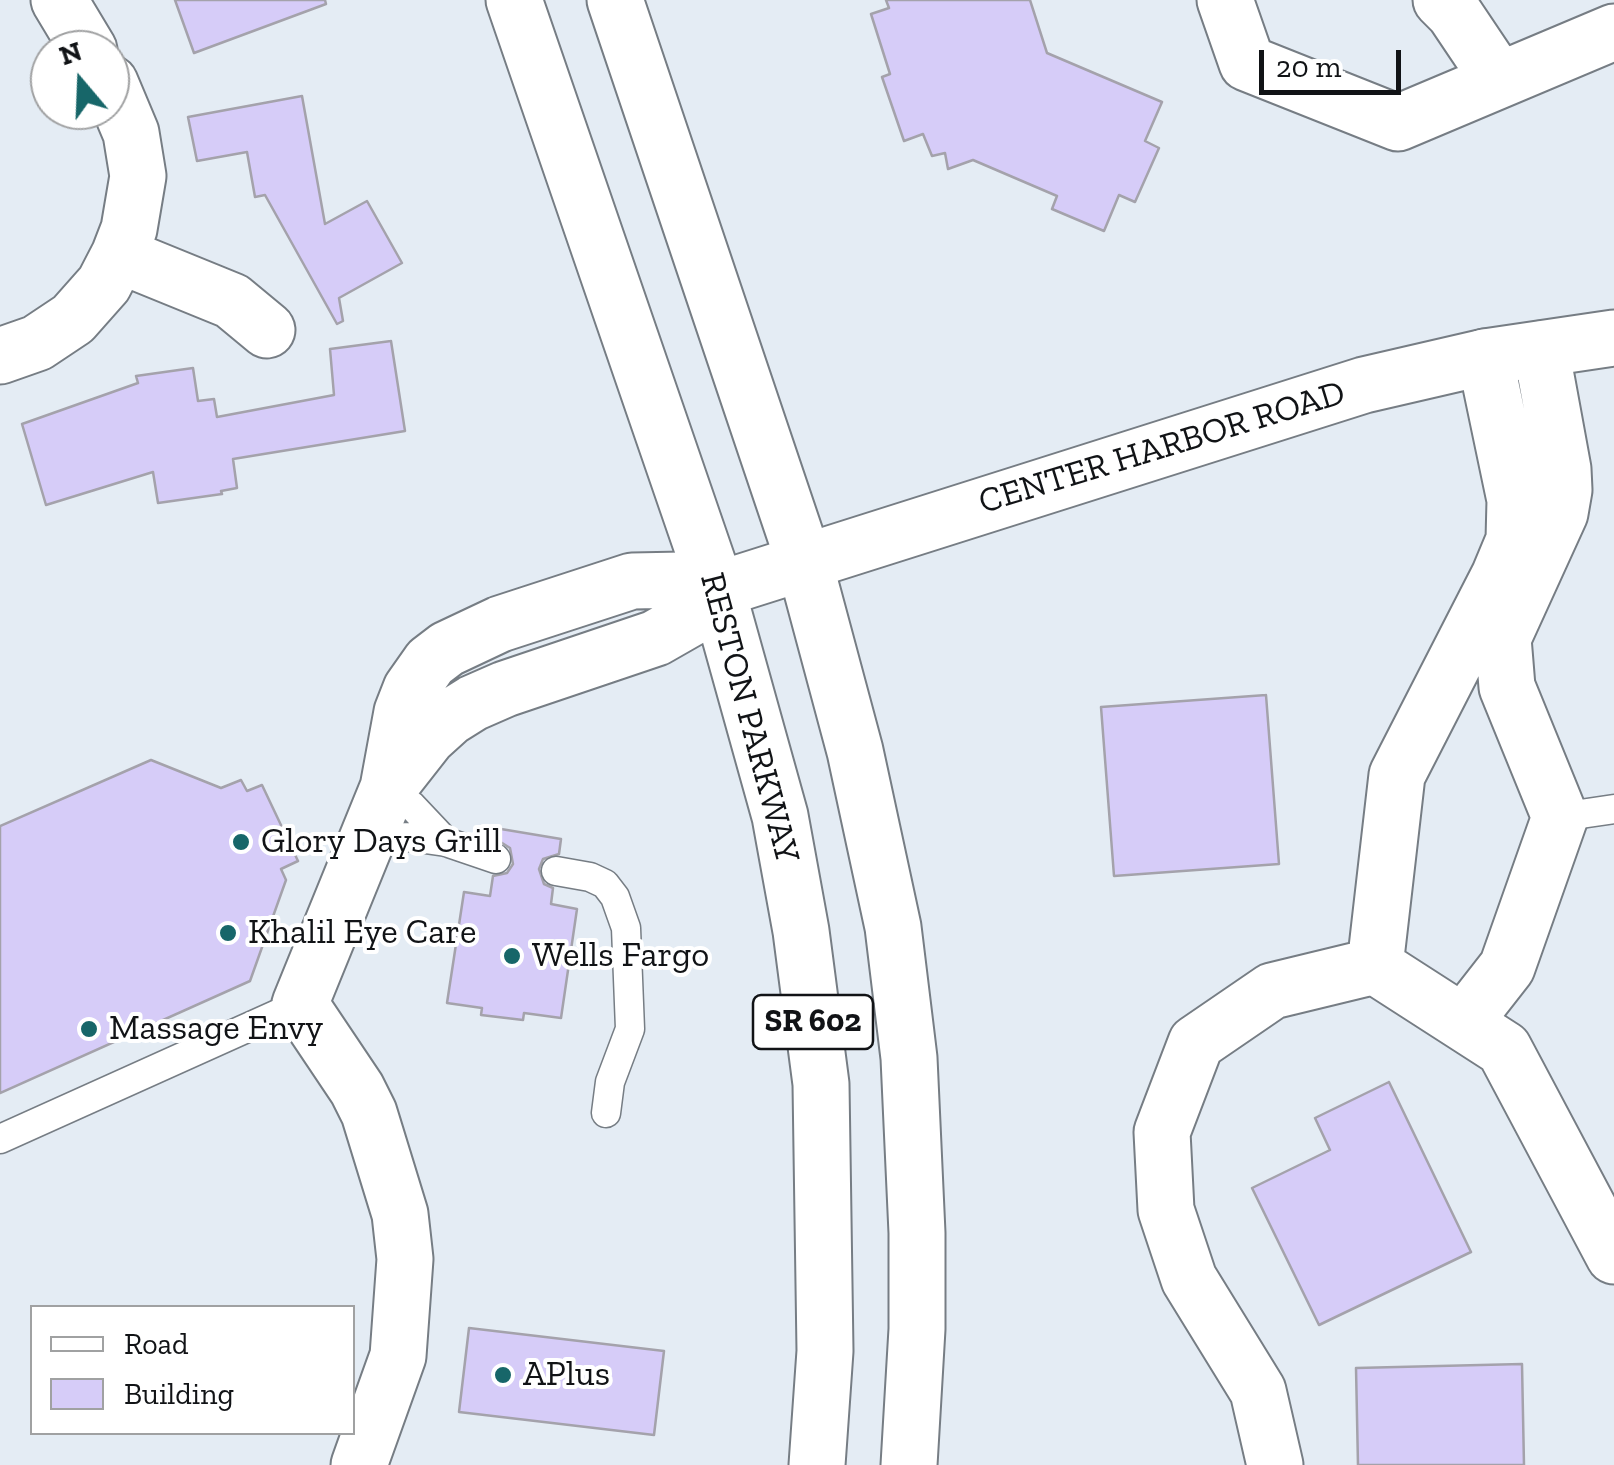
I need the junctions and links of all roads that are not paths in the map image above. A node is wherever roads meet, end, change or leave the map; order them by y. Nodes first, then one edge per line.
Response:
1 (59, 0) edge
2 (514, 0) edge
3 (615, 0) edge
4 (1225, 0) edge
5 (1441, 0) edge
6 (77, 30) edge
7 (1614, 32) edge
8 (1499, 80) junction
9 (130, 128) edge
10 (119, 255) junction
11 (267, 330) dead end
12 (1614, 338) edge
13 (1541, 349) junction
14 (0, 356) edge
15 (1485, 357) junction
16 (804, 561) junction
17 (717, 590) junction
18 (388, 788) junction
19 (1614, 808) edge
20 (1560, 817) junction
21 (367, 838) junction
22 (446, 842) junction
23 (496, 859) dead end
24 (556, 872) dead end
25 (1376, 966) junction
26 (300, 1004) junction
27 (1464, 1022) junction
28 (606, 1113) dead end
29 (0, 1139) edge
30 (1614, 1256) edge
31 (359, 1465) edge
32 (816, 1465) edge
33 (909, 1465) edge
34 (1275, 1465) edge

1 - 6 street
2 - 17 street, RESTON PARKWAY / SR 602
3 - 16 street, SR 602
4 - 8 street
5 - 8 street
7 - 8 street
9 - 10 street
10 - 11 street
10 - 14 street
12 - 13 street, CENTER HARBOR ROAD
13 - 15 street, CENTER HARBOR ROAD
13 - 20 street
15 - 16 street, CENTER HARBOR ROAD
15 - 25 street
16 - 17 street, CENTER HARBOR ROAD
16 - 33 street, SR 602
17 - 18 street
17 - 32 street, RESTON PARKWAY / SR 602
18 - 21 street
18 - 22 lane
19 - 20 lane
20 - 27 street
21 - 22 lane
21 - 26 street
22 - 23 lane
24 - 28 lane
25 - 27 street
25 - 34 street
26 - 29 lane
26 - 31 street
27 - 30 street

